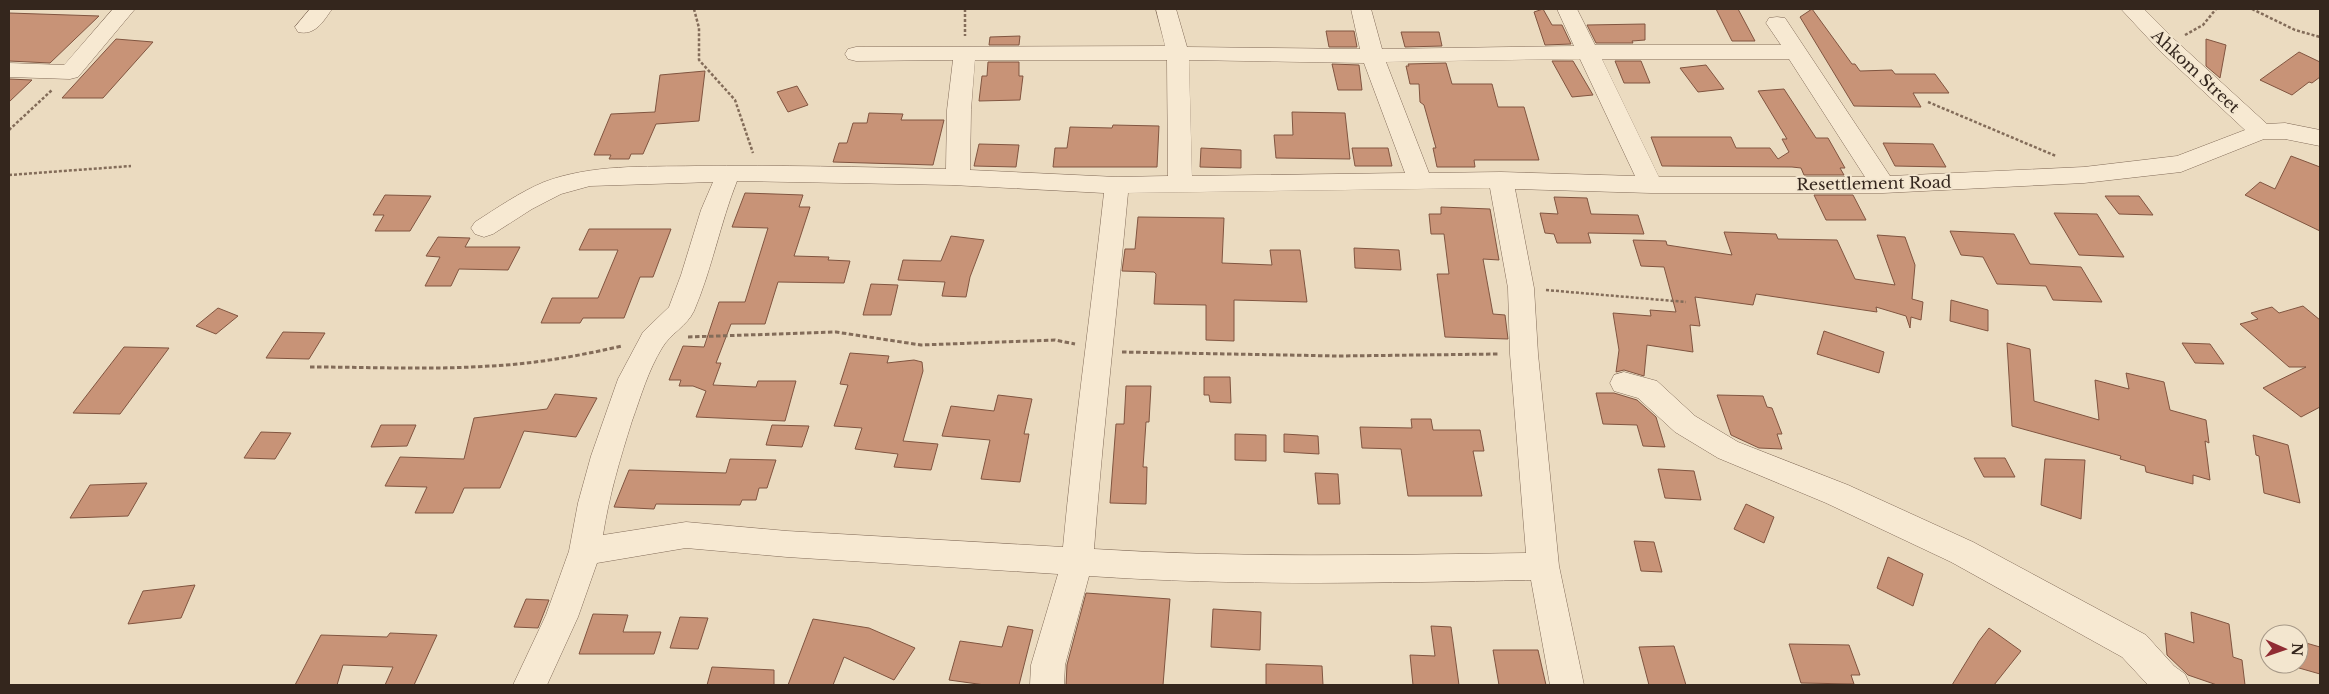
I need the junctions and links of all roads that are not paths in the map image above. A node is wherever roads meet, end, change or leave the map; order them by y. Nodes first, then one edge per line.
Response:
1 (124, 9) edge
2 (322, 9) edge
3 (1166, 9) edge
4 (1361, 9) edge
5 (1566, 9) edge
6 (2132, 9) edge
7 (1777, 23) dead end
8 (306, 27) dead end
9 (1588, 52) junction
10 (1796, 52) junction
11 (1178, 53) junction
12 (856, 54) dead end
13 (965, 54) junction
14 (1373, 56) junction
15 (9, 70) edge
16 (2261, 132) junction
17 (2320, 138) edge
18 (728, 174) junction
19 (958, 177) junction
20 (1501, 180) junction
21 (1420, 181) junction
22 (1117, 184) junction
23 (1180, 185) junction
24 (1651, 185) junction
25 (1882, 185) junction
26 (484, 228) dead end
27 (1624, 383) dead end
28 (585, 551) junction
29 (1077, 562) junction
30 (1542, 566) junction
31 (2163, 683) edge
32 (530, 685) edge
33 (1047, 685) edge
34 (1567, 685) edge

1 - 15 street
2 - 8 street
3 - 11 street
4 - 14 street
5 - 9 street
6 - 16 street, Ahkom Street
7 - 10 street
9 - 10 street
9 - 14 street
9 - 24 street
10 - 25 street
11 - 13 street
11 - 14 street
11 - 23 street
12 - 13 street
13 - 19 street
14 - 21 street
16 - 17 street, Resettlement Road
16 - 25 street, Resettlement Road
18 - 19 street, Resettlement Road
18 - 26 street, Resettlement Road
18 - 28 street
19 - 22 street, Resettlement Road
20 - 21 street, Resettlement Road
20 - 24 street, Resettlement Road
20 - 30 street
21 - 23 street, Resettlement Road
22 - 23 street, Resettlement Road
22 - 29 street
24 - 25 street, Resettlement Road
27 - 31 street
28 - 29 street
28 - 32 street
29 - 30 street
29 - 33 street
30 - 34 street

